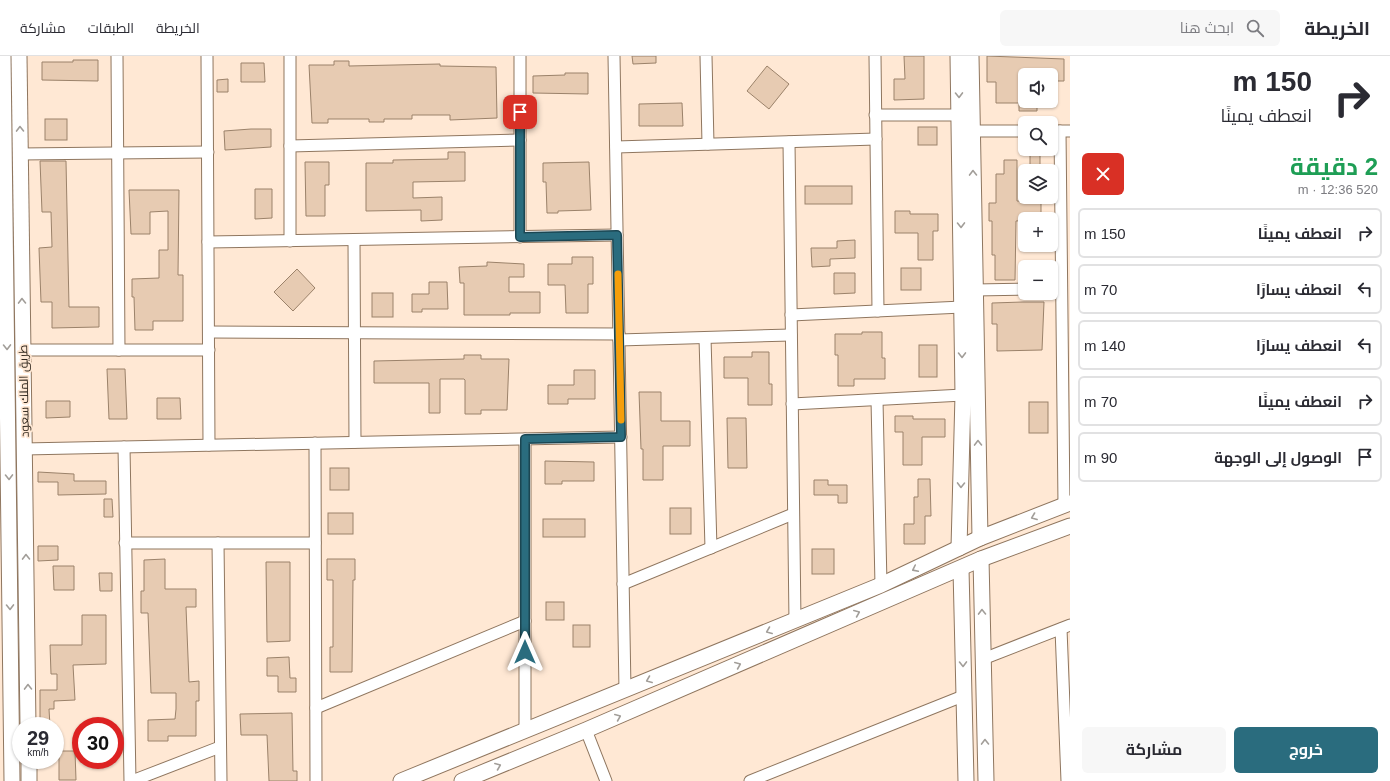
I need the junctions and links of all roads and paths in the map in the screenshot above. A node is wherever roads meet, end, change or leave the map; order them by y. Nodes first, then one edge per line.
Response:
1 (3, 56) edge
2 (19, 56) edge
3 (117, 56) edge
4 (207, 56) edge
5 (290, 56) edge
6 (520, 56) edge
7 (614, 56) edge
8 (706, 56) edge
9 (875, 56) edge
10 (958, 56) edge
11 (971, 56) edge
12 (2, 98) edge
13 (875, 116) junction
14 (959, 116) junction
15 (972, 131) junction
16 (1018, 131) edge
17 (1060, 131) edge
18 (876, 139) junction
19 (520, 140) junction
20 (788, 142) junction
21 (708, 144) junction
22 (290, 146) junction
23 (616, 147) junction
24 (208, 152) junction
25 (118, 153) junction
26 (20, 154) junction
27 (21, 192) junction
28 (2, 193) edge
29 (3, 210) edge
30 (21, 210) junction
31 (1065, 218) edge
32 (617, 235) junction
33 (520, 237) junction
34 (290, 240) junction
35 (354, 240) junction
36 (208, 242) junction
37 (968, 255) junction
38 (1058, 273) edge
39 (1018, 289) edge
40 (975, 290) junction
41 (1057, 300) edge
42 (962, 307) junction
43 (878, 311) junction
44 (791, 315) junction
45 (209, 332) junction
46 (354, 333) junction
47 (791, 335) junction
48 (619, 337) junction
49 (705, 338) junction
50 (23, 350) junction
51 (119, 350) junction
52 (209, 350) junction
53 (963, 395) junction
54 (877, 400) junction
55 (792, 404) junction
56 (1066, 409) edge
57 (4, 433) edge
58 (621, 437) junction
59 (525, 439) junction
60 (355, 442) junction
61 (315, 443) junction
62 (209, 445) junction
63 (124, 447) junction
64 (24, 449) junction
65 (1067, 504) edge
66 (793, 514) junction
67 (1070, 526) edge
68 (5, 536) edge
69 (980, 538) junction
70 (126, 543) junction
71 (218, 543) junction
72 (315, 543) junction
73 (711, 548) junction
74 (959, 548) junction
75 (981, 559) junction
76 (961, 569) junction
77 (624, 584) junction
78 (882, 585) junction
79 (525, 621) junction
80 (795, 621) junction
81 (1065, 627) edge
82 (983, 659) junction
83 (625, 690) junction
84 (963, 696) junction
85 (316, 708) junction
86 (28, 717) edge
87 (1067, 720) edge
88 (525, 730) junction
89 (586, 730) junction
90 (220, 747) junction
91 (29, 769) edge
92 (12, 781) edge
93 (29, 781) edge
94 (131, 781) edge
95 (220, 781) edge
96 (316, 781) edge
97 (401, 781) edge
98 (462, 781) edge
99 (606, 781) edge
100 (750, 781) edge
101 (966, 781) edge
102 (986, 781) edge
103 (1067, 781) edge

1 - 12 street, طريق الملك سعود
26 -> 2 street, طريق الملك سعود
3 - 25 street
4 - 24 street
5 - 22 street
6 - 19 street
7 - 23 street
8 - 21 street
9 - 13 street
10 -> 14 street
11 - 15 street
12 - 28 street, طريق الملك سعود
13 - 14 street
13 - 18 street
14 -> 37 street
15 - 16 street
37 -> 15 street
17 - 31 street
18 - 20 street
18 - 43 street
19 - 22 street
19 - 33 street
20 - 21 street
20 - 44 street
21 - 23 street
22 - 34 street
23 - 32 street
24 - 25 street
24 - 36 street
25 - 26 street
25 - 51 street
26 - 27 street, طريق الملك سعود
27 - 28 street
27 - 30 street, طريق الملك سعود
28 - 29 street, طريق الملك سعود
29 - 30 street
29 -> 57 street, طريق الملك سعود
50 -> 30 street, طريق الملك سعود
31 - 38 street
32 - 33 street
32 - 48 street
33 - 35 street
34 - 35 street
34 - 36 street
35 - 46 street
36 - 45 street
37 - 40 street
37 - 42 street
39 - 40 street
69 -> 40 street
41 - 56 street
42 - 43 street
42 -> 53 street
43 - 44 street
44 - 47 street
45 - 46 street
45 - 52 street
46 - 48 street
46 - 60 street
47 - 49 street
47 - 55 street
48 - 49 street
48 - 58 street
49 - 73 street
50 - 51 street
50 - 64 street, طريق الملك سعود
51 - 52 street
52 - 62 street
53 - 54 street
53 -> 74 street
54 - 55 street
54 - 78 street
55 - 66 street
56 - 65 street
57 -> 68 street, طريق الملك سعود
58 - 59 street
58 - 77 street
59 - 60 street
59 - 79 street
60 - 61 street
61 - 62 street
61 - 72 street
62 - 63 street
63 - 64 street
63 - 70 street
86 -> 64 street, طريق الملك سعود
65 -> 69 street
66 - 73 street
66 - 80 street
67 - 75 street
68 -> 92 street, طريق الملك سعود
69 - 74 street
70 - 71 street
70 - 94 street
71 - 72 street
71 - 90 street
72 - 85 street
73 - 77 street
74 -> 78 street
75 - 76 street
82 -> 75 street
76 -> 84 street
89 -> 76 street
77 - 83 street
78 - 80 street
79 - 85 street
79 - 88 street
80 -> 83 street
81 - 82 street
81 - 87 street
102 -> 82 street
83 - 88 street
84 - 100 street
84 - 101 street
85 - 96 street
87 - 103 street
88 - 97 street
98 -> 89 street
89 - 99 street
90 - 94 street
90 - 95 street
91 - 93 street

